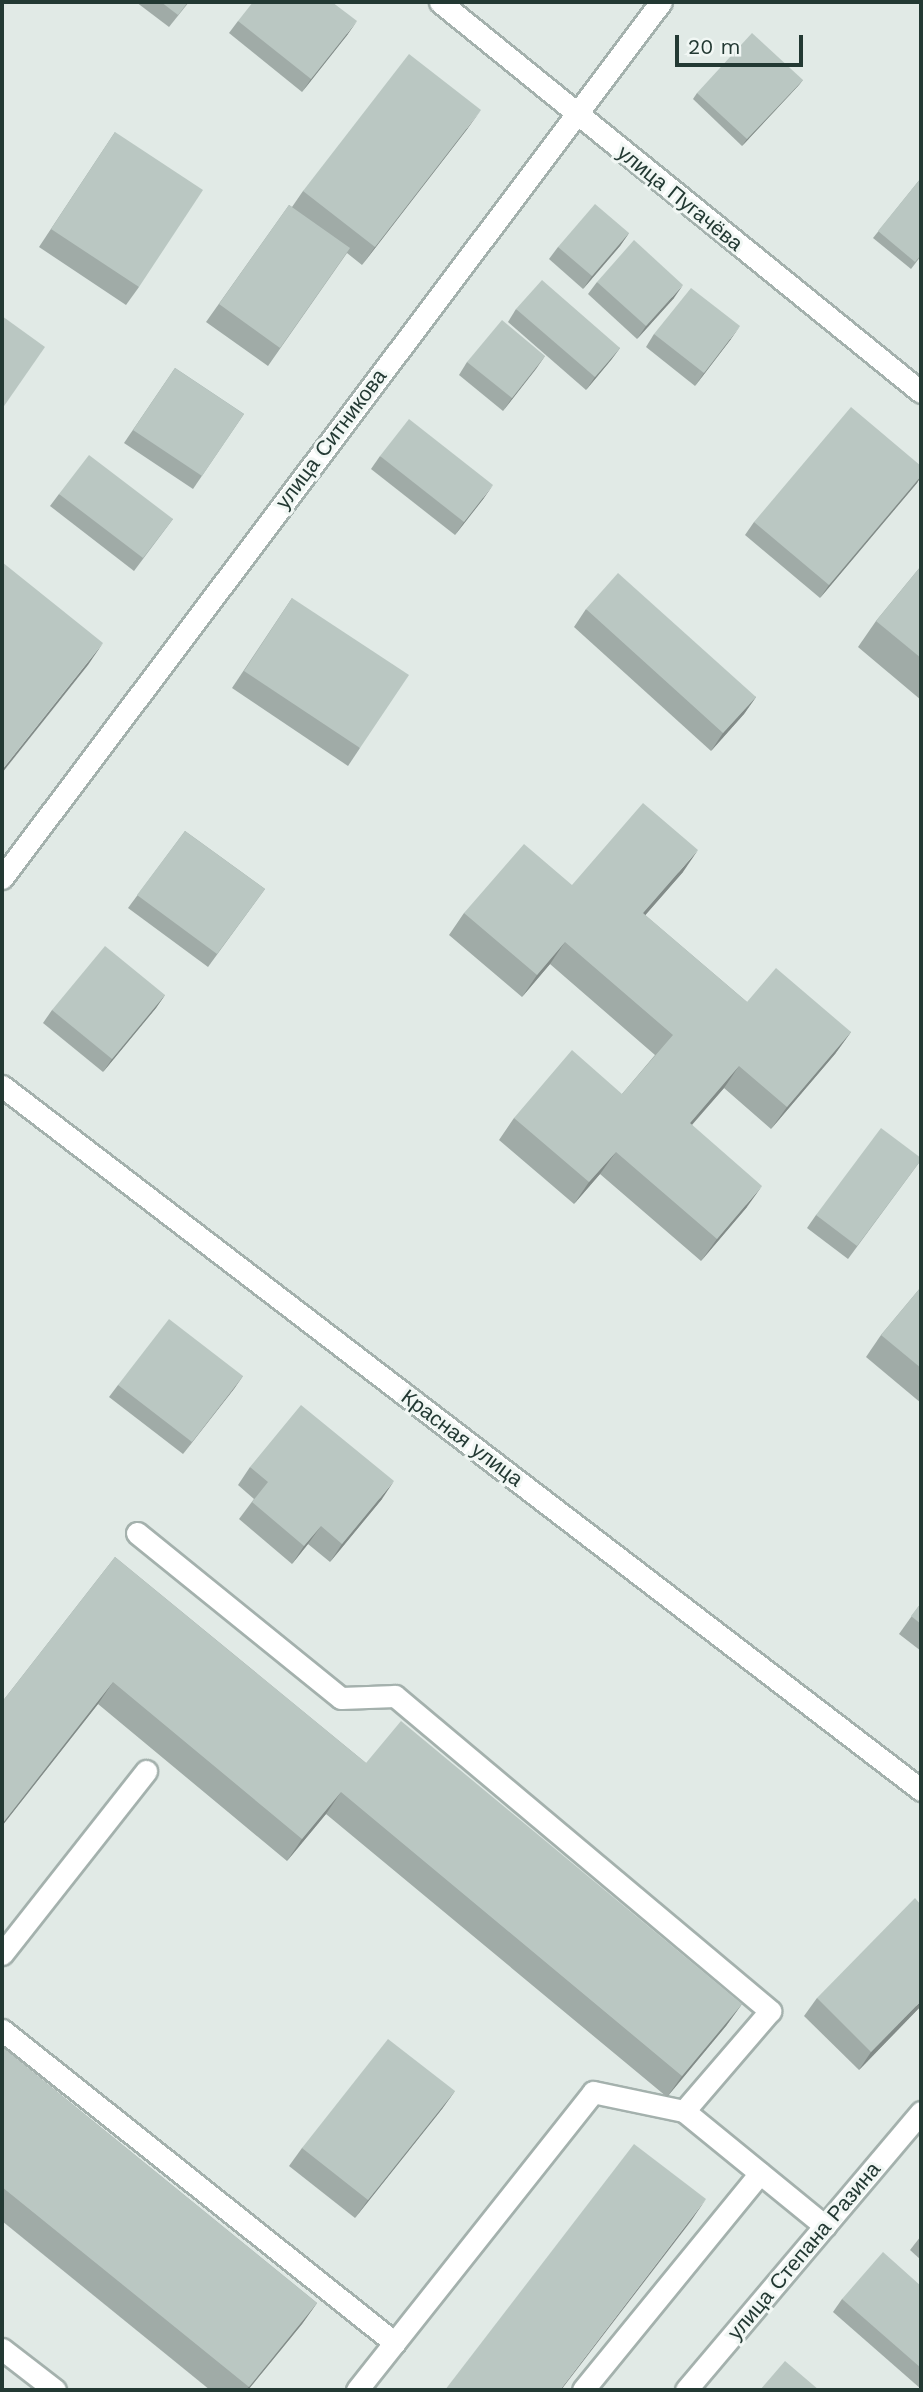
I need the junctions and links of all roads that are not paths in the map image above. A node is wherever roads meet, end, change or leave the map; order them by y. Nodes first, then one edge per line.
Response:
1 (440, 2) edge
2 (661, 2) edge
3 (575, 113) junction
4 (921, 392) edge
5 (2, 878) edge
6 (2, 1086) edge
7 (136, 1532) dead end
8 (146, 1771) dead end
9 (921, 1790) edge
10 (2, 1954) edge
11 (2, 2030) edge
12 (684, 2111) junction
13 (921, 2112) edge
14 (760, 2173) junction
15 (825, 2226) junction
16 (395, 2343) junction
17 (2, 2349) edge
18 (55, 2390) edge
19 (358, 2390) edge
20 (583, 2390) edge
21 (686, 2390) edge

1 - 3 street, улица Пугачёва
2 - 3 street, улица Ситникова
3 - 4 street, улица Пугачёва
3 - 5 street, улица Ситникова
6 - 9 street, Красная улица
7 - 12 street
8 - 10 street
11 - 16 street
12 - 14 street
12 - 16 street
13 - 15 street, улица Степана Разина
14 - 15 street
14 - 20 street
15 - 21 street, улица Степана Разина
16 - 19 street
17 - 18 street

